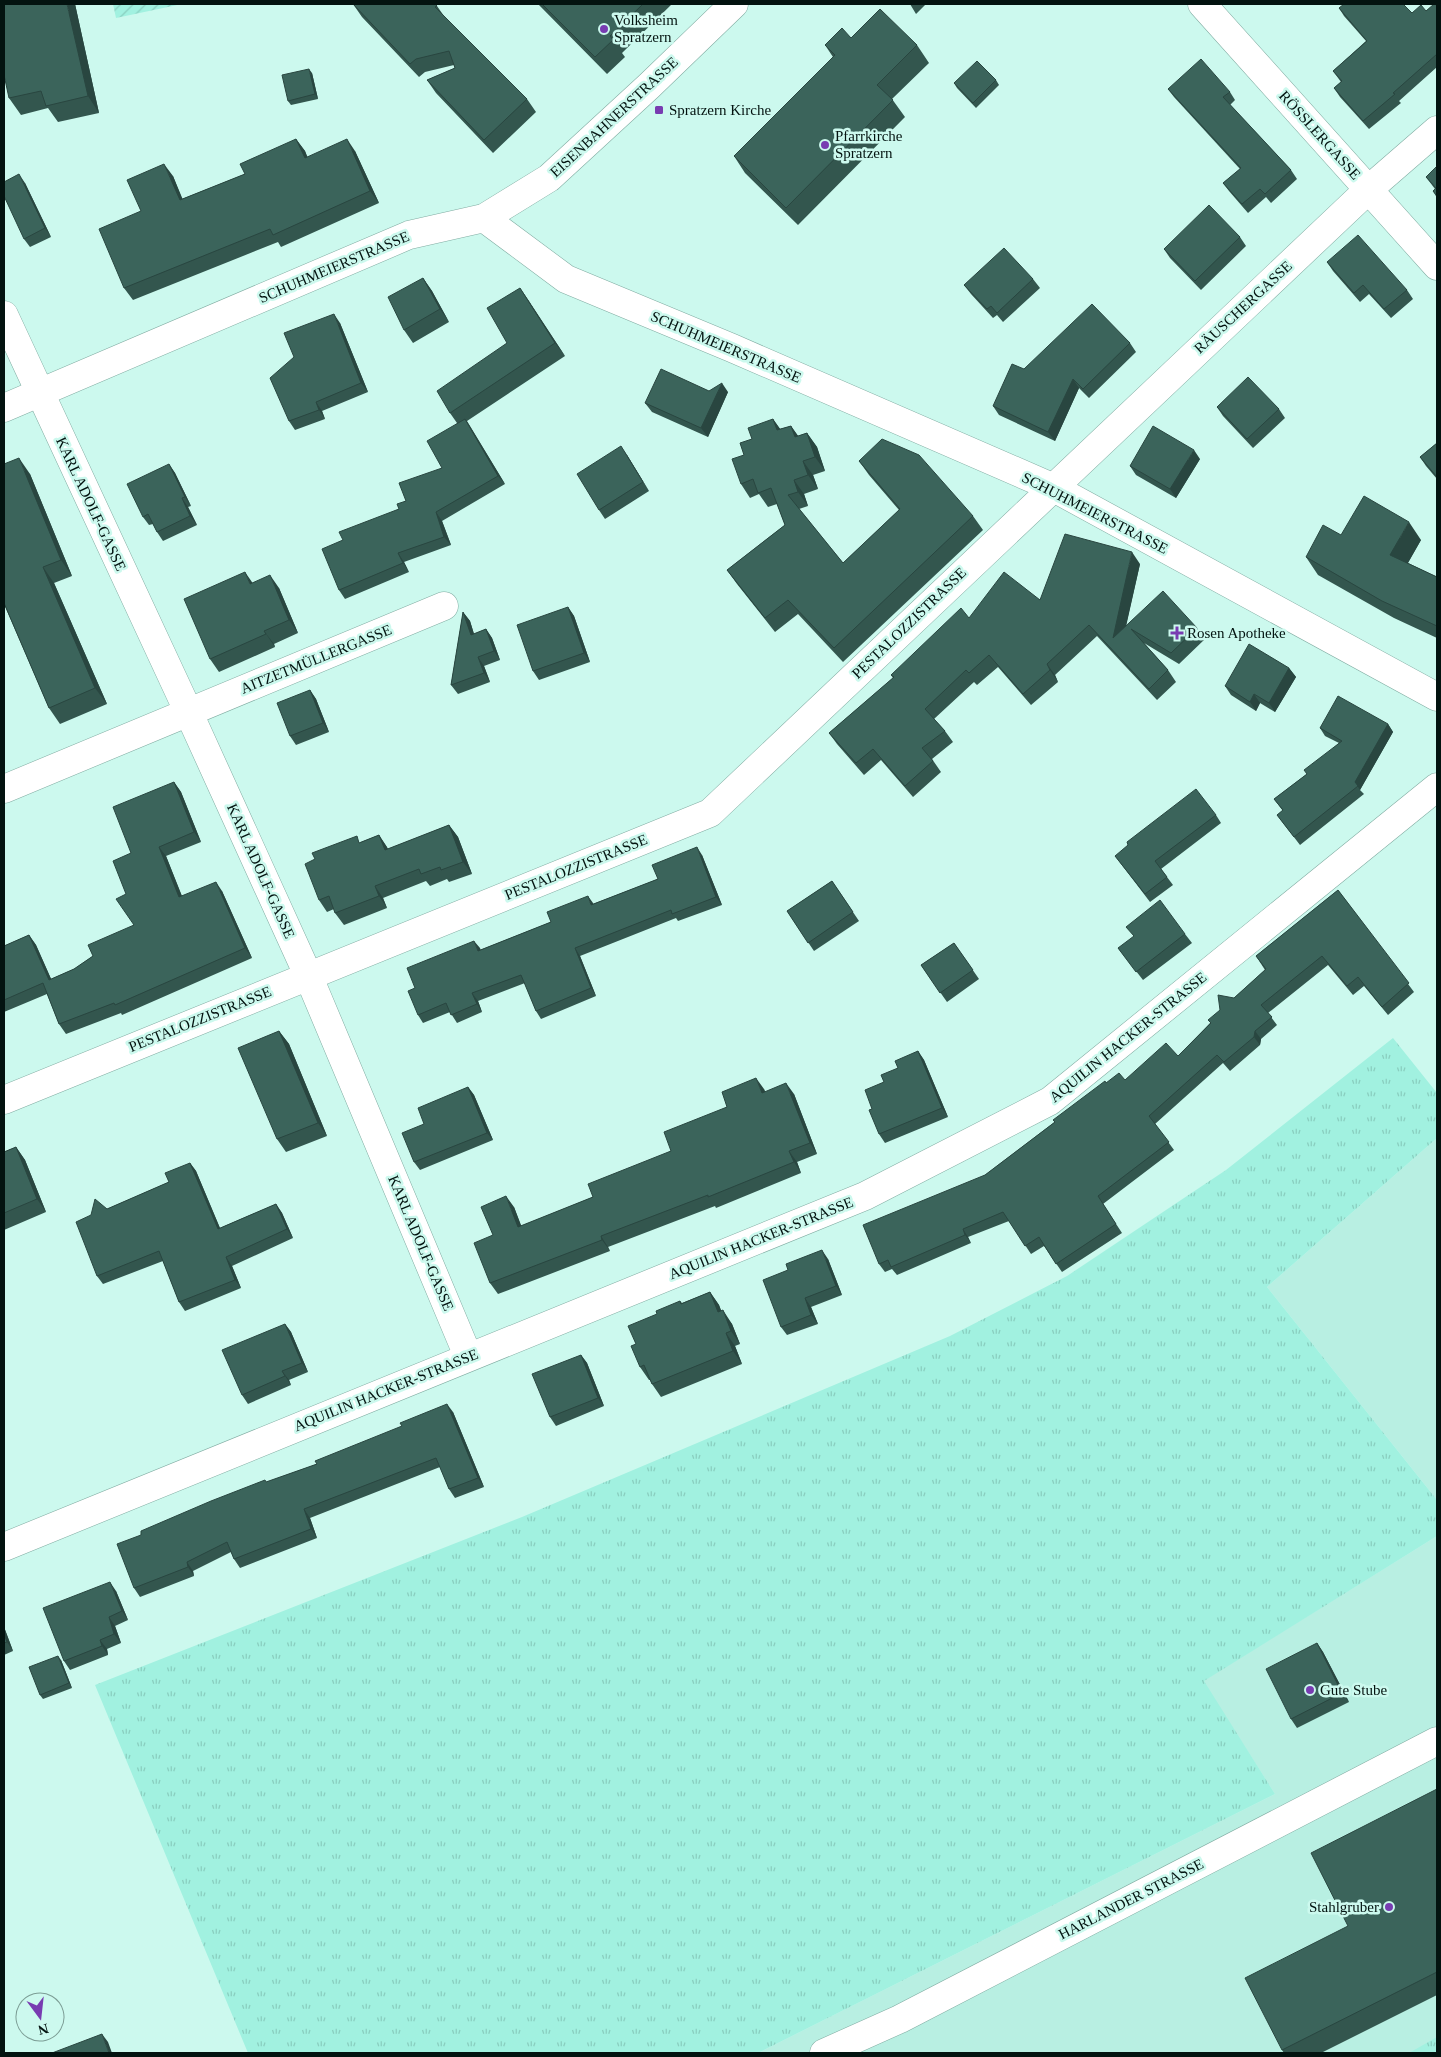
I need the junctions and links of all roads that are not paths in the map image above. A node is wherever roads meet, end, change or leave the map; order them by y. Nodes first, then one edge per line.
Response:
1 (734, 4) edge
2 (1202, 4) edge
3 (1437, 130) edge
4 (1368, 189) junction
5 (484, 218) junction
6 (1437, 266) edge
7 (4, 315) edge
8 (39, 393) junction
9 (4, 408) edge
10 (1052, 487) junction
11 (444, 606) dead end
12 (1437, 697) edge
13 (188, 711) junction
14 (1437, 787) edge
15 (4, 789) edge
16 (308, 975) junction
17 (4, 1100) edge
18 (468, 1356) junction
19 (4, 1547) edge
20 (1437, 1741) edge
21 (824, 2053) edge

1 - 5 street, EISENBAHNERSTRASSE
2 - 4 street, RÖSSLERGASSE
3 - 4 street, RÄUSCHERGASSE
4 - 6 street, RÖSSLERGASSE
4 - 10 street, RÄUSCHERGASSE
5 - 8 street, SCHUHMEIERSTRASSE
5 - 10 street, SCHUHMEIERSTRASSE
7 - 8 street, KARL ADOLF-GASSE
8 - 9 street, SCHUHMEIERSTRASSE
8 - 13 street, KARL ADOLF-GASSE
10 - 12 street, SCHUHMEIERSTRASSE
10 - 16 street, PESTALOZZISTRASSE
11 - 13 street, AITZETMÜLLERGASSE
13 - 15 street, AITZETMÜLLERGASSE
13 - 16 street, KARL ADOLF-GASSE
14 - 18 street, AQUILIN HACKER-STRASSE
16 - 17 street, PESTALOZZISTRASSE
16 - 18 street, KARL ADOLF-GASSE
18 - 19 street, AQUILIN HACKER-STRASSE
20 - 21 street, HARLANDER STRASSE

